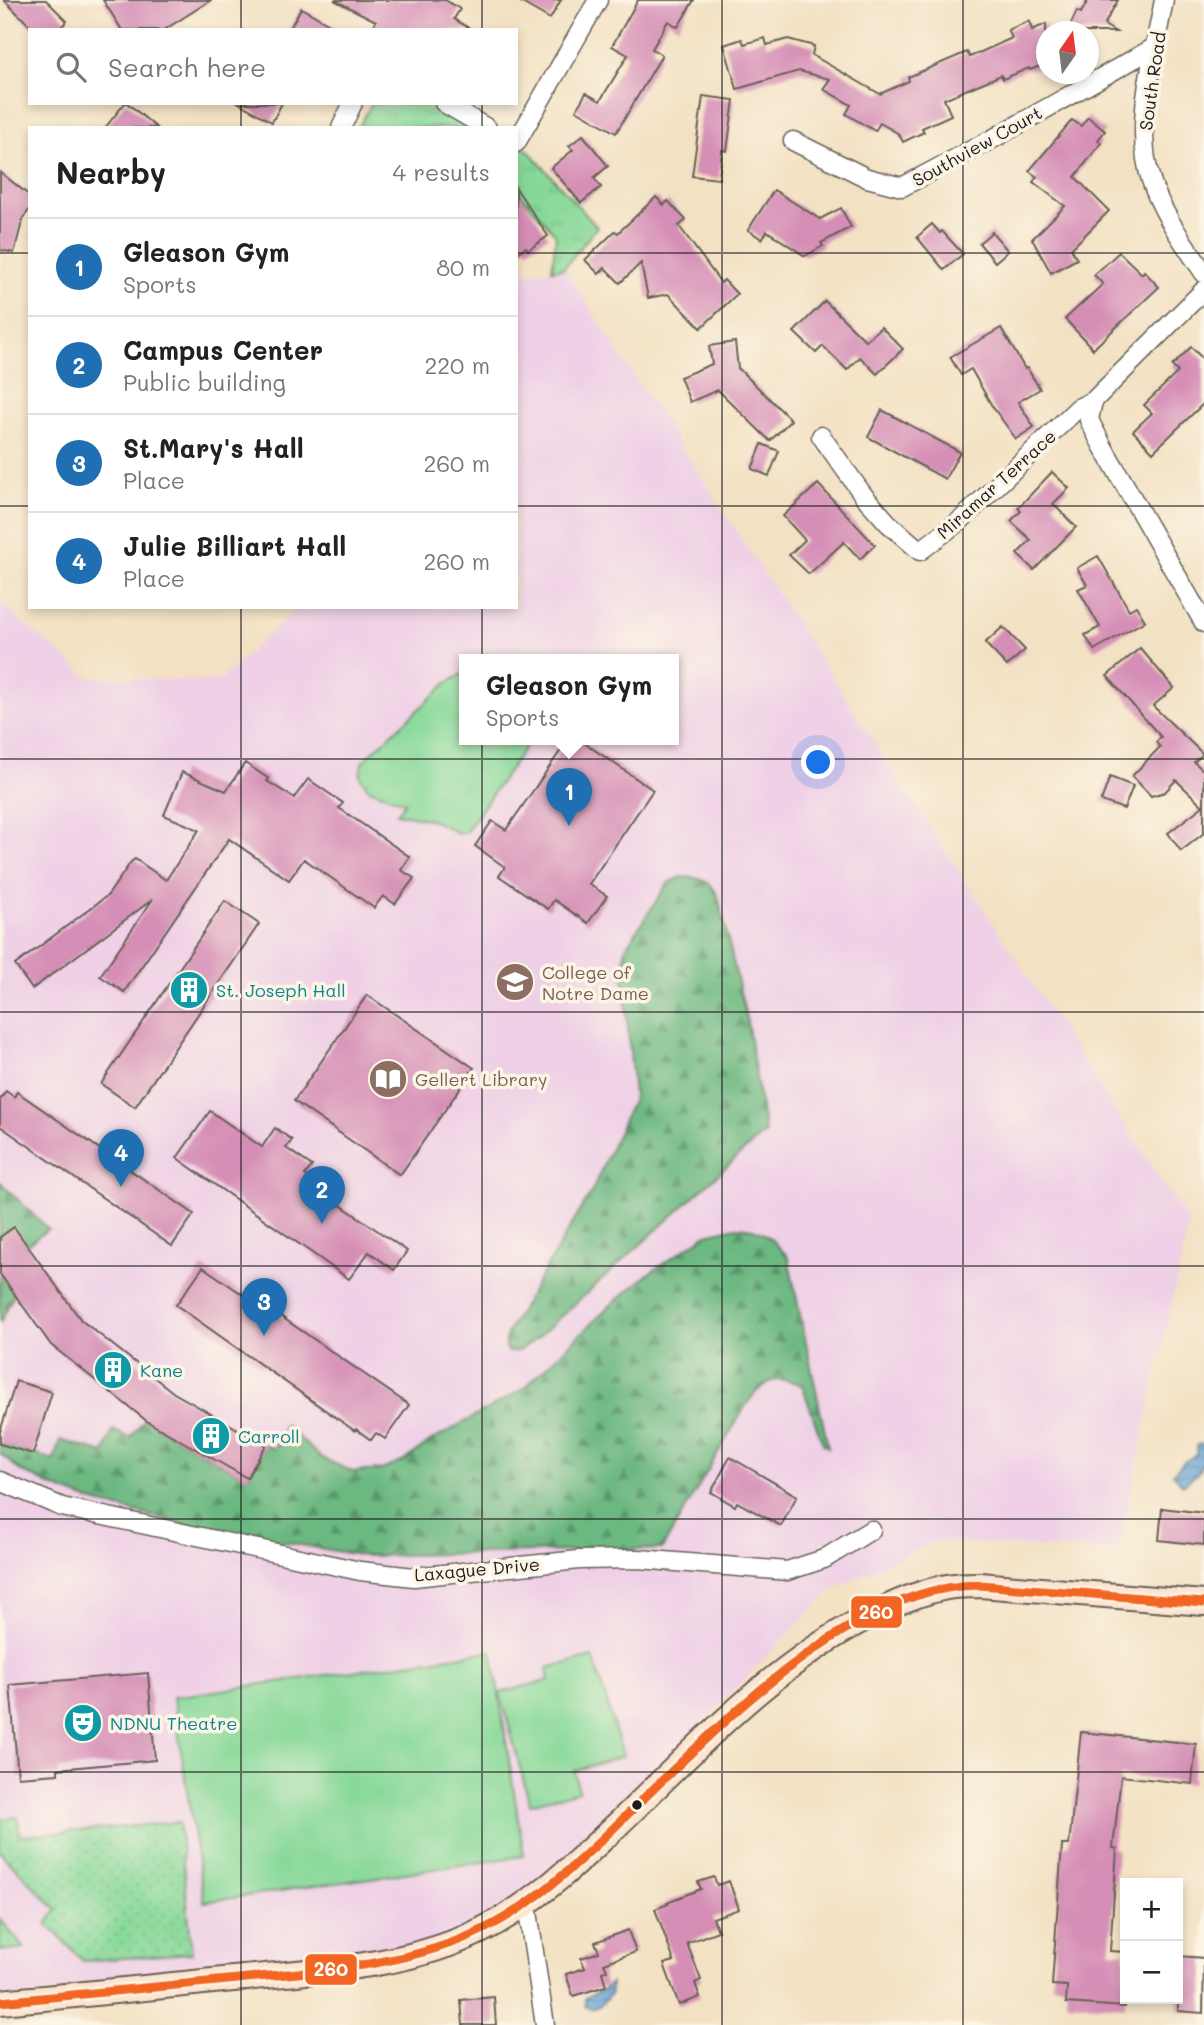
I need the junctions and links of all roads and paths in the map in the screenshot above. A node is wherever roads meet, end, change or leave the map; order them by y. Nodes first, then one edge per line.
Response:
1 (598, 0) edge
2 (1164, 0) edge
3 (1155, 47) junction
4 (352, 105) edge
5 (447, 105) edge
6 (342, 126) edge
7 (483, 126) edge
8 (518, 140) edge
9 (793, 141) dead end
10 (1204, 273) edge
11 (1204, 290) edge
12 (1093, 401) junction
13 (821, 436) dead end
14 (1204, 623) edge
15 (0, 1481) edge
16 (871, 1530) dead end
17 (1204, 1603) edge
18 (527, 1905) junction
19 (0, 2002) edge
20 (545, 2025) edge

1 - 8 street
2 - 3 street, South Road
3 - 9 street, Southview Court
3 - 10 street, South Road
4 - 6 street
5 - 7 street
11 - 12 street, Miramar Terrace
12 - 13 street, Miramar Terrace
12 - 14 street
15 - 16 street, Laxague Drive
17 - 18 main road
18 - 19 main road
18 - 20 street

